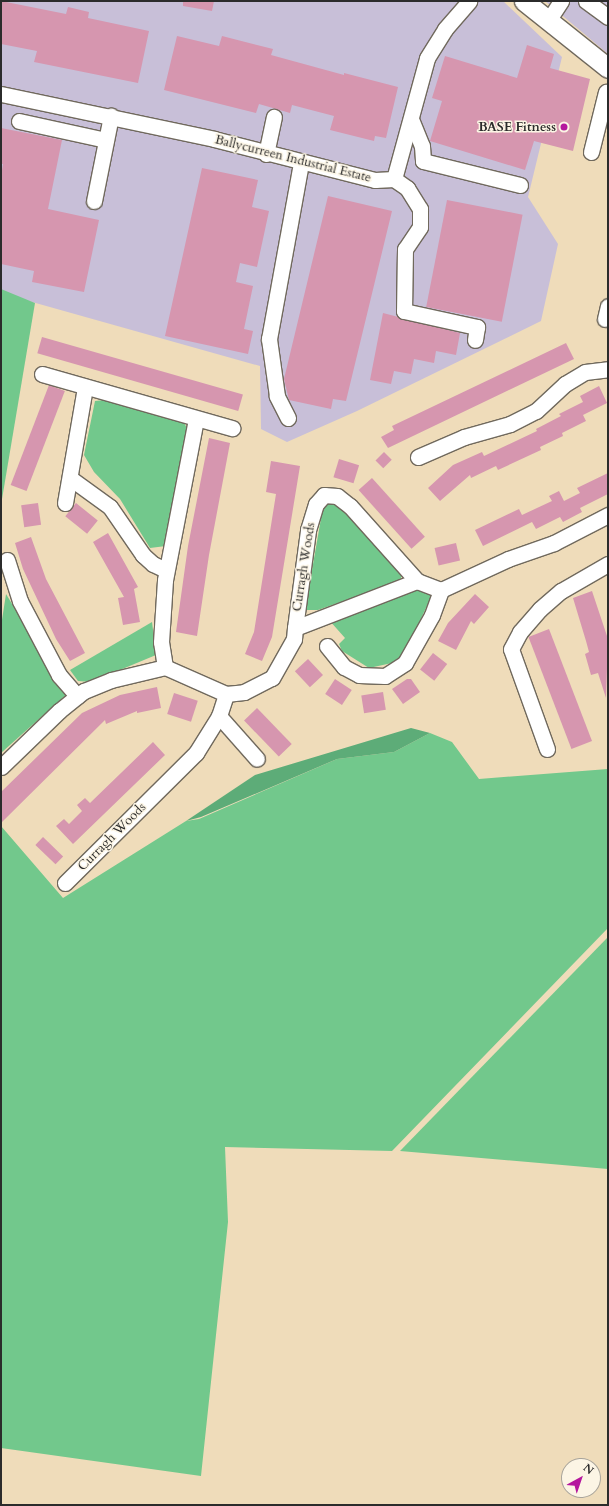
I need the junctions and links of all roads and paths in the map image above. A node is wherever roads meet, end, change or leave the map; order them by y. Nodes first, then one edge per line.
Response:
1 (469, 1) edge
2 (524, 1) edge
3 (561, 1) edge
4 (586, 1) edge
5 (608, 17) edge
6 (548, 22) junction
7 (608, 68) edge
8 (606, 92) dead end
9 (1, 94) edge
10 (111, 116) junction
11 (274, 117) dead end
12 (411, 119) junction
13 (19, 121) dead end
14 (602, 127) edge
15 (106, 140) junction
16 (591, 152) dead end
17 (266, 154) junction
18 (301, 163) junction
19 (394, 179) junction
20 (520, 185) dead end
21 (94, 201) dead end
22 (475, 340) dead end
23 (608, 369) edge
24 (42, 374) dead end
25 (85, 387) junction
26 (288, 418) dead end
27 (196, 419) junction
28 (232, 428) dead end
29 (418, 457) dead end
30 (70, 478) junction
31 (65, 503) dead end
32 (608, 515) edge
33 (7, 560) dead end
34 (608, 564) edge
35 (166, 570) junction
36 (417, 582) junction
37 (441, 590) junction
38 (295, 628) junction
39 (326, 646) dead end
40 (165, 667) junction
41 (226, 694) junction
42 (77, 696) junction
43 (218, 716) junction
44 (547, 749) dead end
45 (257, 759) dead end
46 (1, 767) edge
47 (66, 883) dead end

1 - 12 street
2 - 6 main road
3 - 6 street
4 - 5 street
6 - 7 main road
8 - 14 street
9 - 10 street, Ballycurreen Industrial Estate
10 - 15 street
10 - 17 street, Ballycurreen Industrial Estate
11 - 17 street
12 - 19 street
12 - 20 street
13 - 15 street
14 - 16 street
15 - 21 street
17 - 18 street, Ballycurreen Industrial Estate
18 - 19 street, Ballycurreen Industrial Estate
18 - 26 street
19 - 22 street
23 - 29 street
24 - 25 street
25 - 27 street
25 - 30 street
27 - 28 street
27 - 35 street
30 - 31 street
30 - 35 street
32 - 37 street
33 - 42 street
34 - 44 street
35 - 40 street
36 - 37 street
36 - 38 street, Curragh Woods
36 - 38 street, Curragh Woods
37 - 39 street
38 - 41 street, Curragh Woods
40 - 41 street
40 - 42 street
41 - 43 street, Curragh Woods
42 - 46 street
43 - 45 street
43 - 47 street, Curragh Woods

